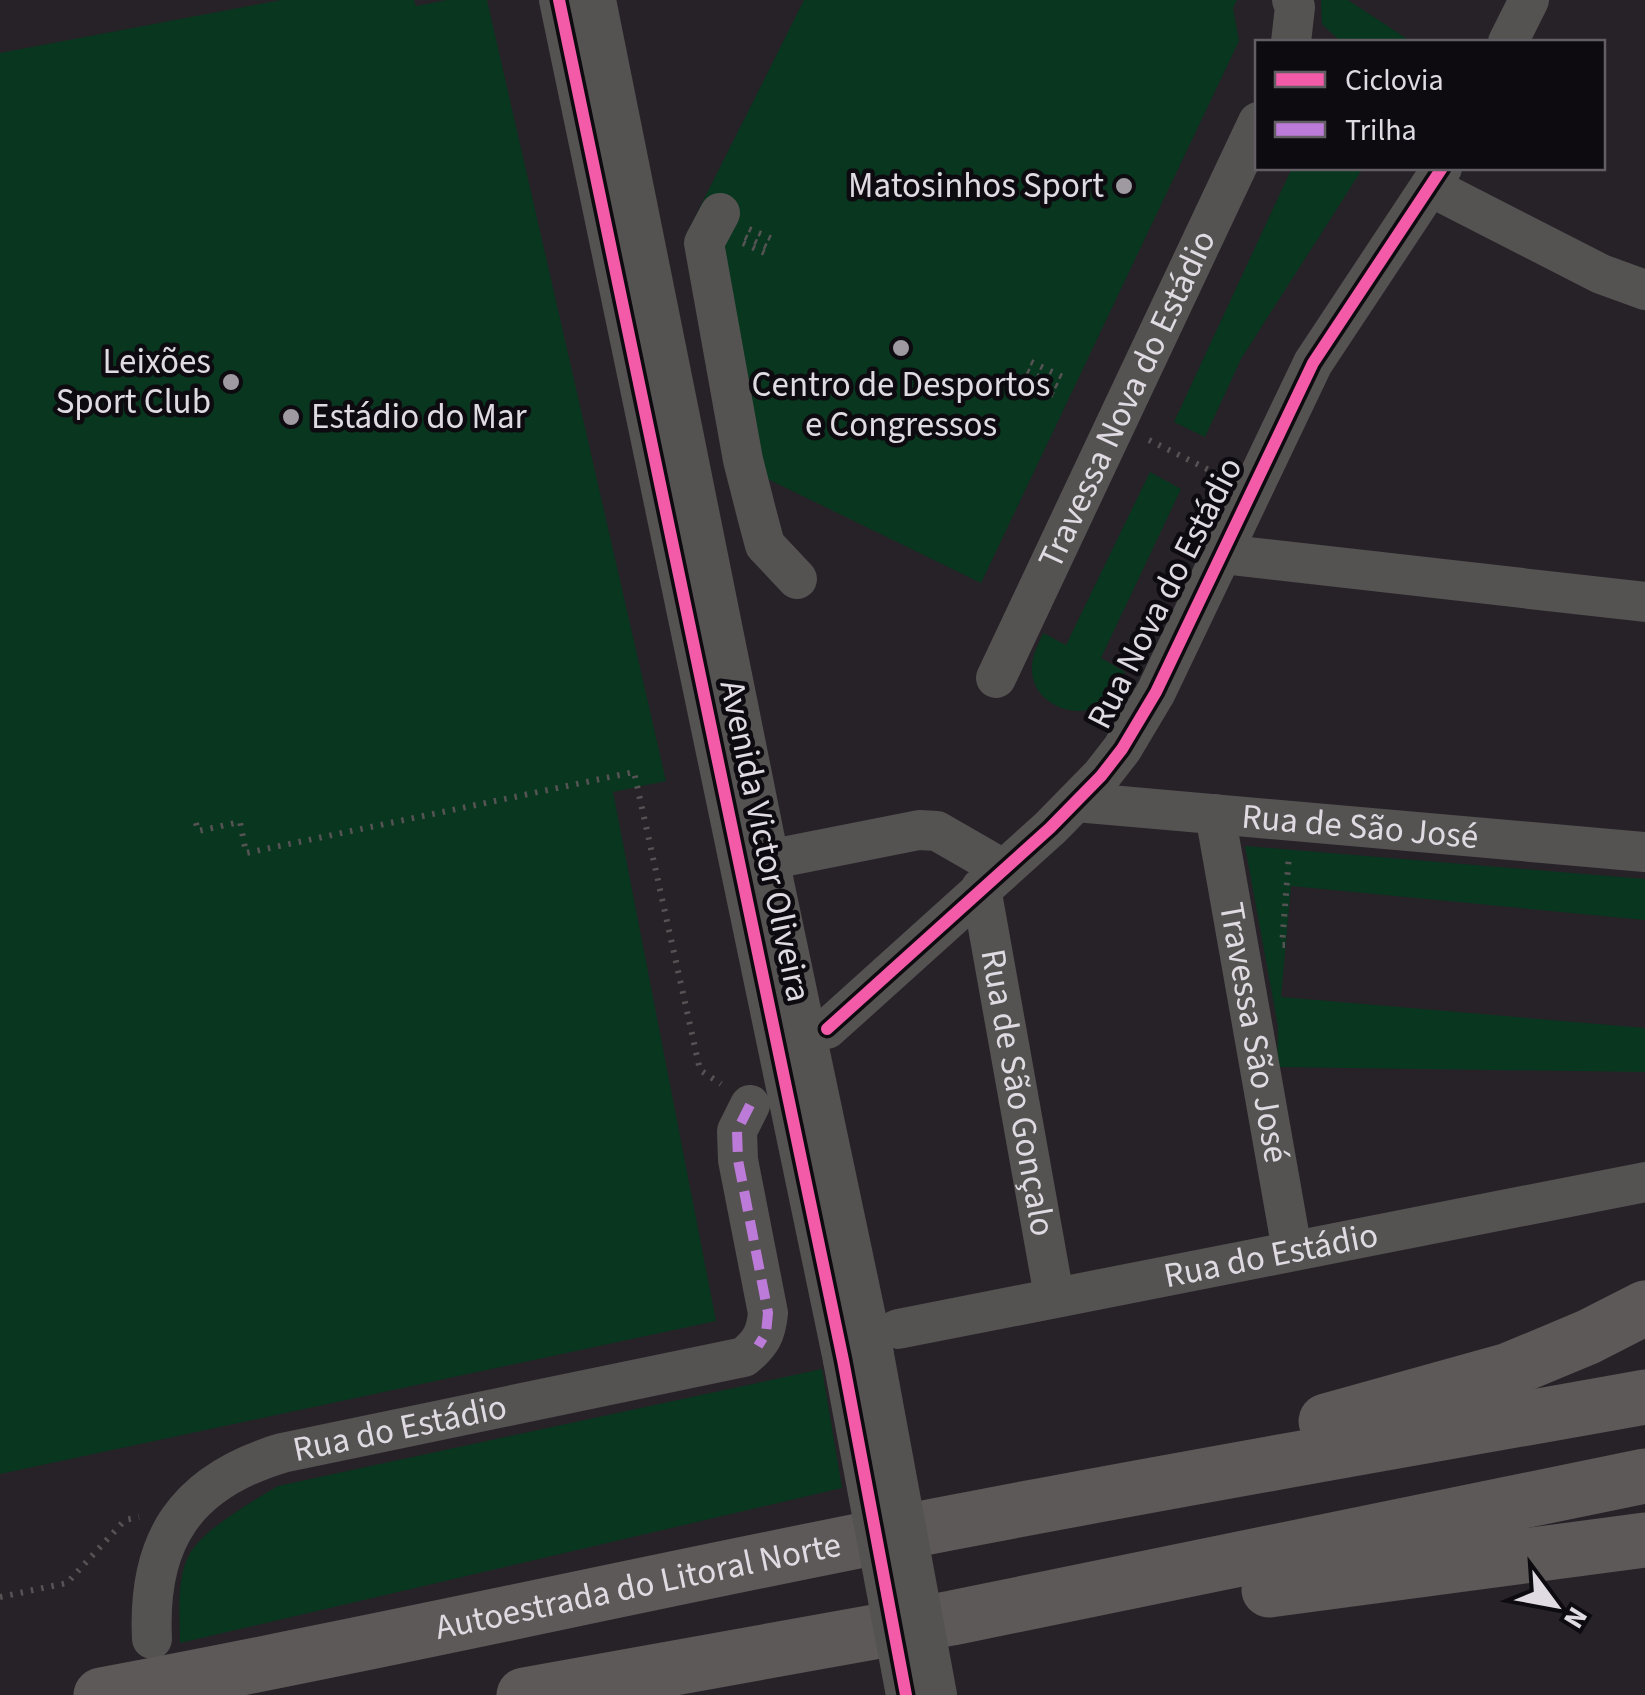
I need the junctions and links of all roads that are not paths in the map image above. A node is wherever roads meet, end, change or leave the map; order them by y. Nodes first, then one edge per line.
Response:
1 (559, 0) edge
2 (596, 0) edge
3 (1292, 0) edge
4 (1529, 0) edge
5 (1291, 40) edge
6 (1509, 40) edge
7 (1255, 128) edge
8 (1437, 177) edge
9 (731, 227) road end
10 (1645, 290) edge
11 (1222, 554) junction
12 (798, 580) dead end
13 (1645, 602) edge
14 (996, 678) dead end
15 (1076, 802) junction
16 (1215, 814) junction
17 (1645, 852) edge
18 (754, 862) junction
19 (992, 878) junction
20 (827, 1029) dead end
21 (750, 1104) road end
22 (1645, 1182) edge
23 (1292, 1250) junction
24 (1054, 1296) junction
25 (1645, 1308) edge
26 (872, 1348) junction
27 (1645, 1396) edge
28 (1645, 1476) edge
29 (976, 1518) junction
30 (1645, 1540) edge
31 (952, 1618) junction
32 (152, 1639) dead end
33 (101, 1695) edge
34 (524, 1695) edge
35 (906, 1695) edge
36 (937, 1695) edge

1 - 18 street, Avenida Victor Oliveira
2 - 18 street, Avenida Victor Oliveira
3 - 5 street
4 - 6 street
7 - 14 street, Travessa Nova do Estádio
8 - 10 street
8 - 11 street, Rua Nova do Estádio
9 - 12 street
11 - 13 street
11 - 15 street, Rua Nova do Estádio
15 - 16 street, Rua de São José
15 - 19 street, Rua Nova do Estádio
16 - 17 street, Rua de São José
16 - 23 street, Travessa São José
18 - 19 street
18 - 26 street, Avenida Victor Oliveira
19 - 20 street, Rua Nova do Estádio
19 - 24 street, Rua de São Gonçalo
21 - 32 street, Rua do Estádio
22 - 23 street, Rua do Estádio
23 - 24 street, Rua do Estádio
24 - 26 street, Rua do Estádio
25 - 29 highway
26 - 35 street, Avenida Victor Oliveira, bridge
26 - 36 street, Avenida Victor Oliveira, bridge
27 - 29 highway, Autoestrada do Litoral Norte
28 - 31 highway
29 - 33 highway, Autoestrada do Litoral Norte
30 - 31 highway
31 - 34 highway

